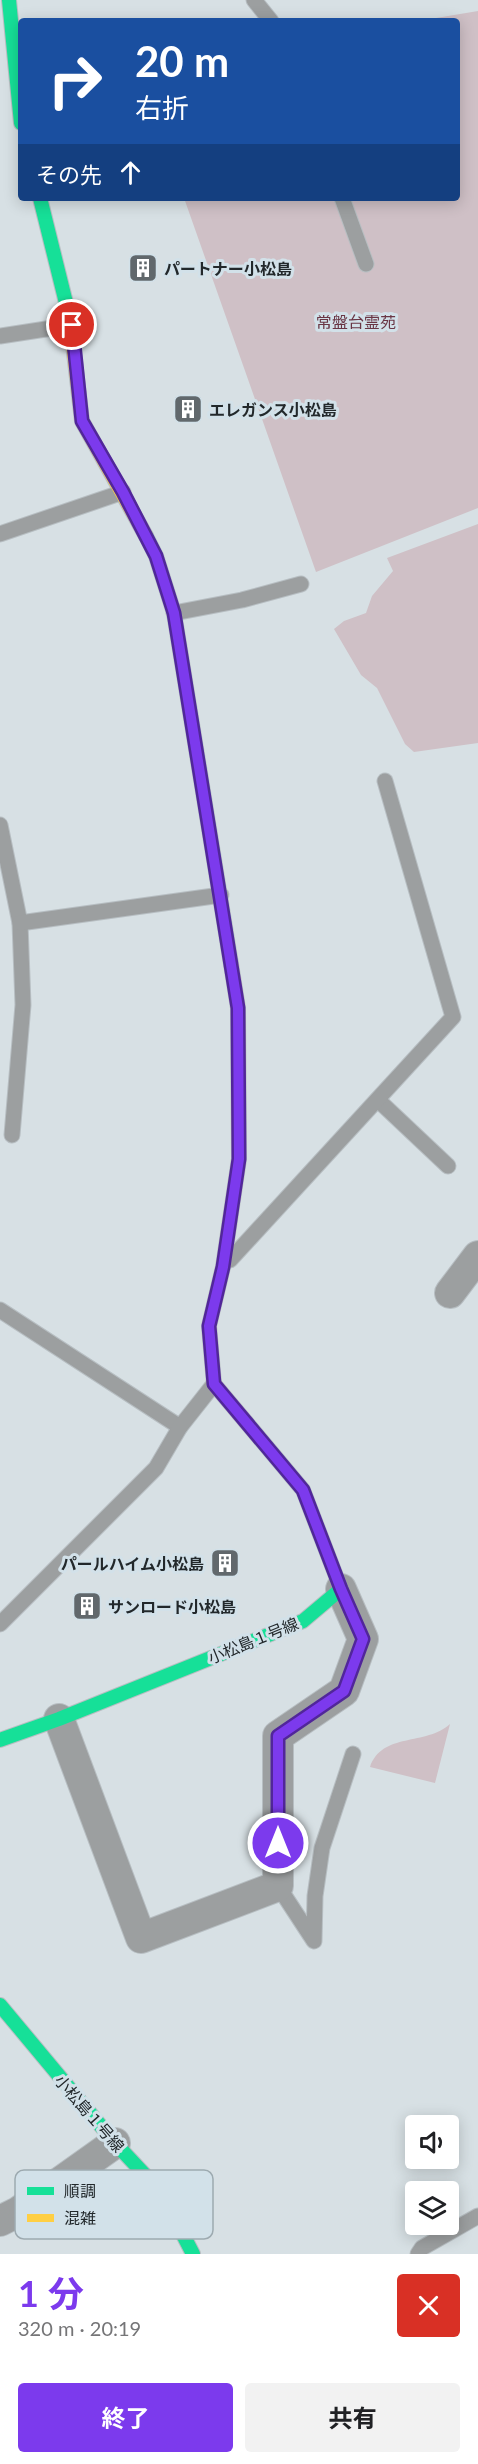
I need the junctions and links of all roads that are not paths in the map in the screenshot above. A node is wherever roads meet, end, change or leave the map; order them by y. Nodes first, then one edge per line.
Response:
1 (9, 0) edge
2 (254, 0) edge
3 (269, 18) edge
4 (18, 92) edge
5 (41, 201) edge
6 (343, 201) edge
7 (366, 264) dead end
8 (72, 325) junction
9 (0, 336) edge
10 (123, 492) junction
11 (0, 534) edge
12 (301, 584) dead end
13 (174, 613) junction
14 (385, 781) dead end
15 (0, 825) edge
16 (221, 895) junction
17 (20, 923) junction
18 (378, 1100) junction
19 (12, 1135) dead end
20 (448, 1166) dead end
21 (478, 1256) edge
22 (223, 1267) junction
23 (450, 1293) dead end
24 (2, 1315) edge
25 (214, 1384) junction
26 (180, 1427) junction
27 (341, 1589) junction
28 (0, 1623) edge
29 (59, 1719) junction
30 (0, 1740) edge
31 (353, 1754) dead end
32 (278, 1886) junction
33 (0, 2005) edge
34 (115, 2143) junction
35 (77, 2170) edge
36 (140, 2170) edge
37 (15, 2214) edge
38 (478, 2216) edge
39 (0, 2221) edge
40 (185, 2239) edge
41 (193, 2254) edge
42 (418, 2254) edge

1 - 4 street
2 - 3 lane
5 - 8 street
6 - 7 lane
8 - 9 lane
8 - 10 street
10 - 11 lane
10 - 13 street
12 - 13 lane
13 - 16 street
14 - 18 lane
15 - 17 lane
16 - 17 lane
16 - 22 street
17 - 19 lane
18 - 20 lane
18 - 22 lane
21 - 23 street
22 - 25 street
24 - 26 lane
25 - 26 lane
25 - 27 street
26 - 28 lane
27 - 29 street, 小松島１号線
27 - 32 street
29 - 30 street, 小松島１号線
29 - 32 street
31 - 32 lane
33 - 34 street, 小松島１号線
34 - 35 street
34 - 36 street, 小松島１号線
37 - 39 street
38 - 42 lane
40 - 41 street, 小松島１号線

